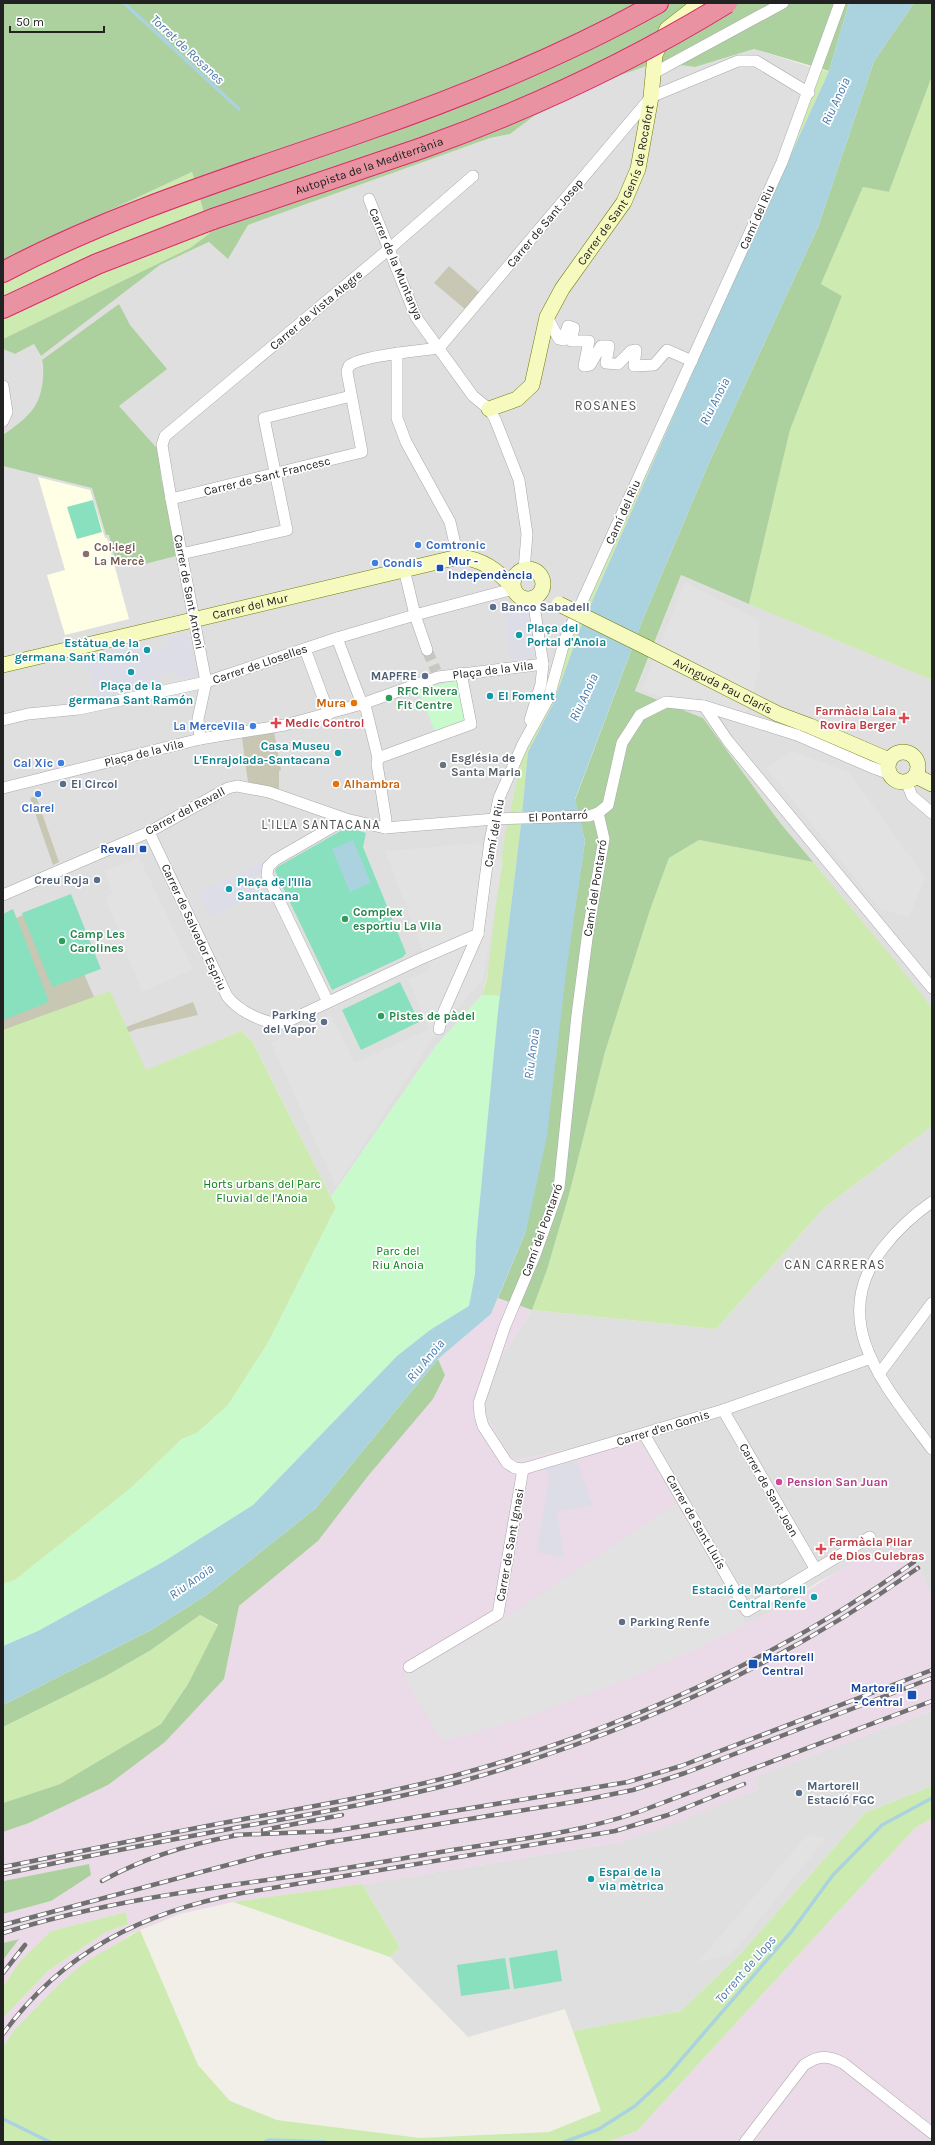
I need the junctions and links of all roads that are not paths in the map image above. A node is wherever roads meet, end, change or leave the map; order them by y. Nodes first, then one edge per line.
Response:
1 (658, 3) edge
2 (700, 3) edge
3 (727, 3) edge
4 (783, 3) edge
5 (840, 3) edge
6 (654, 73) junction
7 (809, 93) junction
8 (651, 97) junction
9 (473, 176) dead end
10 (369, 199) dead end
11 (389, 250) junction
12 (3, 272) edge
13 (3, 308) edge
14 (547, 317) junction
15 (439, 348) junction
16 (397, 353) junction
17 (692, 361) junction
18 (3, 386) edge
19 (351, 396) junction
20 (489, 408) junction
21 (3, 421) edge
22 (162, 445) joint
23 (276, 473) junction
24 (171, 499) junction
25 (181, 554) junction
26 (458, 557) junction
27 (404, 569) junction
28 (496, 569) junction
29 (522, 570) junction
30 (512, 588) junction
31 (537, 595) junction
32 (415, 615) junction
33 (194, 619) junction
34 (337, 638) junction
35 (305, 649) junction
36 (427, 650) tunnel mouth
37 (543, 664) junction
38 (3, 665) edge
39 (461, 673) junction
40 (206, 682) junction
41 (362, 704) junction
42 (704, 706) junction
43 (329, 714) junction
44 (3, 720) edge
45 (200, 739) junction
46 (523, 744) junction
47 (378, 758) junction
48 (890, 767) junction
49 (911, 778) junction
50 (932, 784) edge
51 (4, 785) edge
52 (598, 813) junction
53 (932, 813) edge
54 (518, 818) joint
55 (346, 819) junction
56 (495, 820) junction
57 (385, 828) junction
58 (149, 832) junction
59 (3, 895) edge
60 (478, 934) junction
61 (932, 988) edge
62 (328, 1002) junction
63 (439, 1029) dead end
64 (932, 1202) edge
65 (930, 1310) edge
66 (871, 1358) junction
67 (879, 1374) junction
68 (723, 1410) junction
69 (644, 1434) junction
70 (932, 1449) edge
71 (523, 1469) junction
72 (870, 1537) dead end
73 (816, 1570) junction
74 (409, 1667) dead end
75 (932, 2133) edge
76 (745, 2142) edge

1 - 12 highway
2 - 6 main road
3 - 13 highway, Autopista de la Mediterrània, bridge
4 - 6 street
5 - 7 street, Camí del Riu
6 - 8 main road
7 - 8 street, Carrer de Sant Genís de Rocafort
7 - 17 street, Camí del Riu
8 - 14 main road, Carrer de Sant Genís de Rocafort
8 - 15 street, Carrer de Sant Josep
9 - 11 street, Carrer de Vista Alegre
10 - 11 street, Carrer de la Muntanya
11 - 15 street, Carrer de la Muntanya
11 - 22 street, Carrer de Vista Alegre
14 - 17 street
14 - 20 main road, Carrer de Sant Genís de Rocafort
15 - 16 street
15 - 20 street, Carrer de la Muntanya
16 - 19 street
16 - 26 street
17 - 46 street, Camí del Riu
18 - 21 street
19 - 23 street, Carrer de Sant Francesc
19 - 23 street
20 - 29 street
22 - 24 street, Carrer de Sant Antoni
23 - 24 street, Carrer de Sant Francesc
23 - 25 street
24 - 25 street, Carrer de Sant Antoni
25 - 33 street, Carrer de Sant Antoni
26 - 27 main road, Carrer del Mur
26 - 28 main road, Carrer del Mur
27 - 32 street
27 - 33 main road, Carrer del Mur
28 - 29 main road
28 - 30 main road
29 - 30 main road
29 - 31 main road
30 - 31 main road
30 - 32 street, Carrer de Lloselles
31 - 37 street
31 - 48 main road, Avinguda Pau Clarís, bridge
32 - 34 street, Carrer de Lloselles
32 - 36 street
33 - 38 main road, Carrer del Mur
33 - 40 street, Carrer de Sant Antoni
34 - 35 street, Carrer de Lloselles
34 - 41 street
35 - 40 street, Carrer de Lloselles
35 - 43 street
37 - 39 street, Plaça de la Vila
37 - 46 street
39 - 41 street, Plaça de la Vila
39 - 47 street
40 - 44 street, Carrer de Lloselles
40 - 45 street, Carrer de Sant Antoni
41 - 43 street, Plaça de la Vila
41 - 47 street
42 - 48 street
42 - 52 street
42 - 61 street
43 - 45 street, Plaça de la Vila
45 - 51 street, Plaça de la Vila
46 - 56 street, Camí del Riu
47 - 57 street
48 - 49 main road
48 - 49 main road
49 - 50 main road
49 - 53 street
52 - 54 street, El Pontarró
52 - 71 street, Camí del Pontarró
54 - 56 street, Carrer del Revall
55 - 57 street, Carrer del Revall
55 - 58 street, Carrer del Revall
55 - 62 street
56 - 57 street, Carrer del Revall
56 - 60 street, Camí del Riu
58 - 59 street, Carrer del Revall
58 - 62 street, Carrer de Salvador Espriu
60 - 62 street, Carrer de Salvador Espriu
60 - 63 street, Camí del Riu
64 - 66 street
65 - 67 street
66 - 67 street
66 - 68 street, Carrer d'en Gomis
67 - 70 street
68 - 69 street, Carrer d'en Gomis
68 - 73 street, Carrer de Sant Joan
69 - 71 street, Carrer d'en Gomis
69 - 73 street, Carrer de Sant Lluís
71 - 74 street, Carrer de Sant Ignasi
72 - 73 street
75 - 76 street

